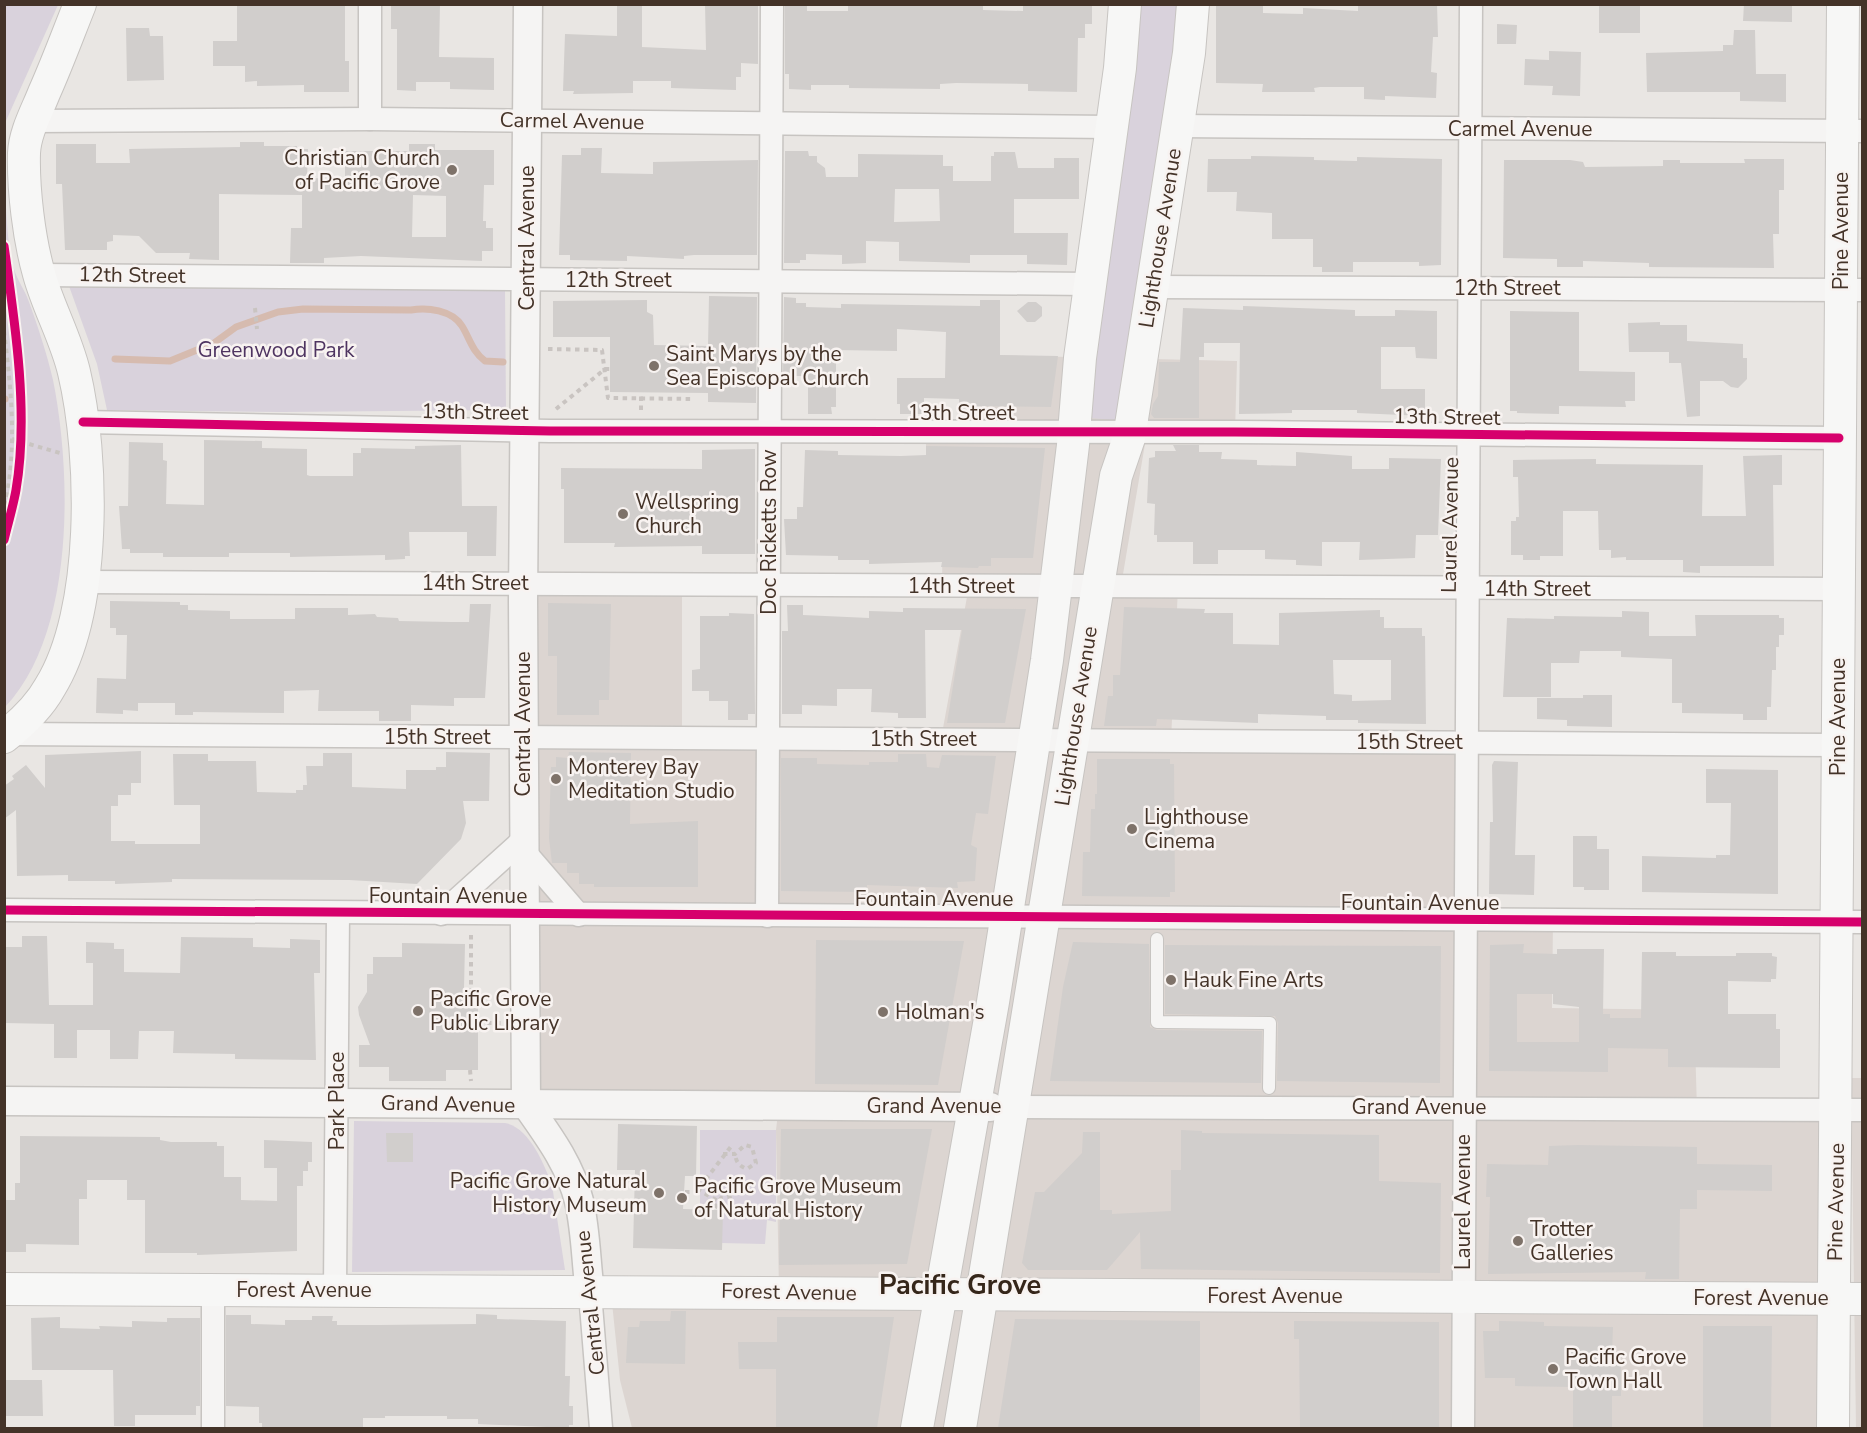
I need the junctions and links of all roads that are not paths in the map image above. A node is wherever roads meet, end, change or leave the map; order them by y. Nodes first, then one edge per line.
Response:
1 (80, 4) edge
2 (370, 4) edge
3 (528, 4) edge
4 (772, 4) edge
5 (1125, 4) edge
6 (1193, 4) edge
7 (1471, 4) edge
8 (1842, 4) edge
9 (370, 118) junction
10 (33, 120) junction
11 (527, 120) junction
12 (773, 124) junction
13 (1177, 126) junction
14 (1110, 127) junction
15 (1470, 129) junction
16 (1852, 131) edge
17 (39, 274) junction
18 (527, 279) junction
19 (769, 281) junction
20 (1090, 284) junction
21 (1152, 287) junction
22 (1469, 288) junction
23 (1851, 290) edge
24 (83, 422) junction
25 (769, 430) junction
26 (526, 431) junction
27 (1073, 431) junction
28 (1130, 431) junction
29 (1469, 435) junction
30 (1839, 438) junction
31 (83, 582) junction
32 (523, 582) junction
33 (769, 584) junction
34 (1057, 586) junction
35 (1098, 587) junction
36 (1467, 589) junction
37 (1839, 589) junction
38 (6, 736) edge
39 (524, 737) junction
40 (769, 739) junction
41 (1033, 739) junction
42 (1071, 740) junction
43 (1466, 741) junction
44 (1838, 745) junction
45 (523, 845) junction
46 (4, 910) edge
47 (338, 913) junction
48 (441, 914) junction
49 (523, 915) junction
50 (579, 915) junction
51 (767, 916) junction
52 (1005, 918) junction
53 (1045, 918) junction
54 (1464, 921) junction
55 (1850, 922) edge
56 (1157, 939) dead end
57 (1269, 1088) dead end
58 (4, 1101) edge
59 (336, 1103) junction
60 (525, 1104) junction
61 (993, 1107) junction
62 (1463, 1107) junction
63 (1850, 1110) edge
64 (4, 1288) edge
65 (335, 1289) junction
66 (213, 1291) junction
67 (590, 1293) junction
68 (941, 1294) junction
69 (981, 1295) junction
70 (1463, 1296) junction
71 (1849, 1299) edge
72 (213, 1428) edge
73 (601, 1428) edge
74 (917, 1428) edge
75 (960, 1428) edge
76 (1463, 1428) edge
77 (1833, 1428) edge

1 - 10 main road
2 - 9 street
3 - 11 street, Central Avenue
4 - 12 street, Doc Ricketts Row
5 - 14 main road, Lighthouse Avenue
6 - 13 main road, Lighthouse Avenue
7 - 15 street, Laurel Avenue
8 - 16 main road, Pine Avenue
9 - 10 street, Carmel Avenue
9 - 11 street, Carmel Avenue
10 - 17 main road
11 - 12 street, Carmel Avenue
11 - 18 street, Central Avenue
12 - 14 street, Carmel Avenue
12 - 19 street, Doc Ricketts Row
13 - 15 street, Carmel Avenue
13 - 21 main road, Lighthouse Avenue
14 - 20 main road, Lighthouse Avenue
15 - 16 street, Carmel Avenue
15 - 22 street, Laurel Avenue
16 - 23 main road, Pine Avenue
17 - 18 street, 12th Street
17 - 24 main road
18 - 19 street, 12th Street
18 - 26 street, Central Avenue
19 - 20 street, 12th Street
19 - 25 street, Doc Ricketts Row
20 - 27 main road, Lighthouse Avenue
21 - 22 street, 12th Street
21 - 28 main road, Lighthouse Avenue
22 - 23 street, 12th Street
22 - 29 street, Laurel Avenue
23 - 30 main road, Pine Avenue
24 - 26 street, 13th Street
24 - 31 main road
25 - 26 street, 13th Street
25 - 27 street, 13th Street
25 - 33 street, Doc Ricketts Row
26 - 32 street, Central Avenue
27 - 28 street, 13th Street
27 - 34 main road, Lighthouse Avenue
28 - 29 street, 13th Street
28 - 35 main road, Lighthouse Avenue
29 - 30 street, 13th Street
29 - 36 street, Laurel Avenue
30 - 37 main road, Pine Avenue
31 - 32 street, 14th Street
31 - 38 main road
32 - 33 street, 14th Street
32 - 39 street, Central Avenue
33 - 34 street, 14th Street
33 - 40 street, Doc Ricketts Row
34 - 35 street, 14th Street
34 - 41 main road, Lighthouse Avenue
35 - 36 street, 14th Street
35 - 42 main road, Lighthouse Avenue
36 - 37 street, 14th Street
36 - 43 street, Laurel Avenue
37 - 44 main road, Pine Avenue
38 - 39 street, 15th Street
39 - 40 street, 15th Street
39 - 45 street, Central Avenue
40 - 41 street, 15th Street
40 - 51 street, Doc Ricketts Row
41 - 42 street, 15th Street
41 - 52 main road, Lighthouse Avenue
42 - 43 street, 15th Street
42 - 53 main road, Lighthouse Avenue
43 - 44 street, 15th Street
43 - 54 street, Laurel Avenue
44 - 55 main road, Pine Avenue
45 - 48 street
45 - 49 street, Central Avenue
45 - 50 street
46 - 47 street, Fountain Avenue
47 - 48 street, Fountain Avenue
47 - 59 street, Park Place
48 - 49 street, Fountain Avenue
49 - 50 street, Fountain Avenue
49 - 60 street, Central Avenue
50 - 51 street, Fountain Avenue
51 - 52 street, Fountain Avenue
52 - 53 street, Fountain Avenue
52 - 61 main road, Lighthouse Avenue
53 - 54 street, Fountain Avenue
53 - 61 main road, Lighthouse Avenue
54 - 55 street, Fountain Avenue
54 - 62 street, Laurel Avenue
55 - 63 main road, Pine Avenue
56 - 57 lane
58 - 59 street, Grand Avenue
59 - 60 street, Grand Avenue
59 - 65 street, Park Place
60 - 61 street, Grand Avenue
60 - 67 street, Central Avenue
61 - 62 street, Grand Avenue
61 - 68 main road, Lighthouse Avenue
61 - 69 main road, Lighthouse Avenue
62 - 63 street, Grand Avenue
62 - 70 street, Laurel Avenue
63 - 71 main road, Pine Avenue
64 - 66 main road, Forest Avenue
65 - 66 main road, Forest Avenue
65 - 67 main road, Forest Avenue
66 - 72 street
67 - 68 main road, Forest Avenue
67 - 73 street, Central Avenue
68 - 69 main road, Forest Avenue
68 - 74 main road, Lighthouse Avenue
69 - 70 main road, Forest Avenue
69 - 75 main road, Lighthouse Avenue
70 - 71 main road, Forest Avenue
70 - 76 street, Laurel Avenue
71 - 77 main road, Pine Avenue

